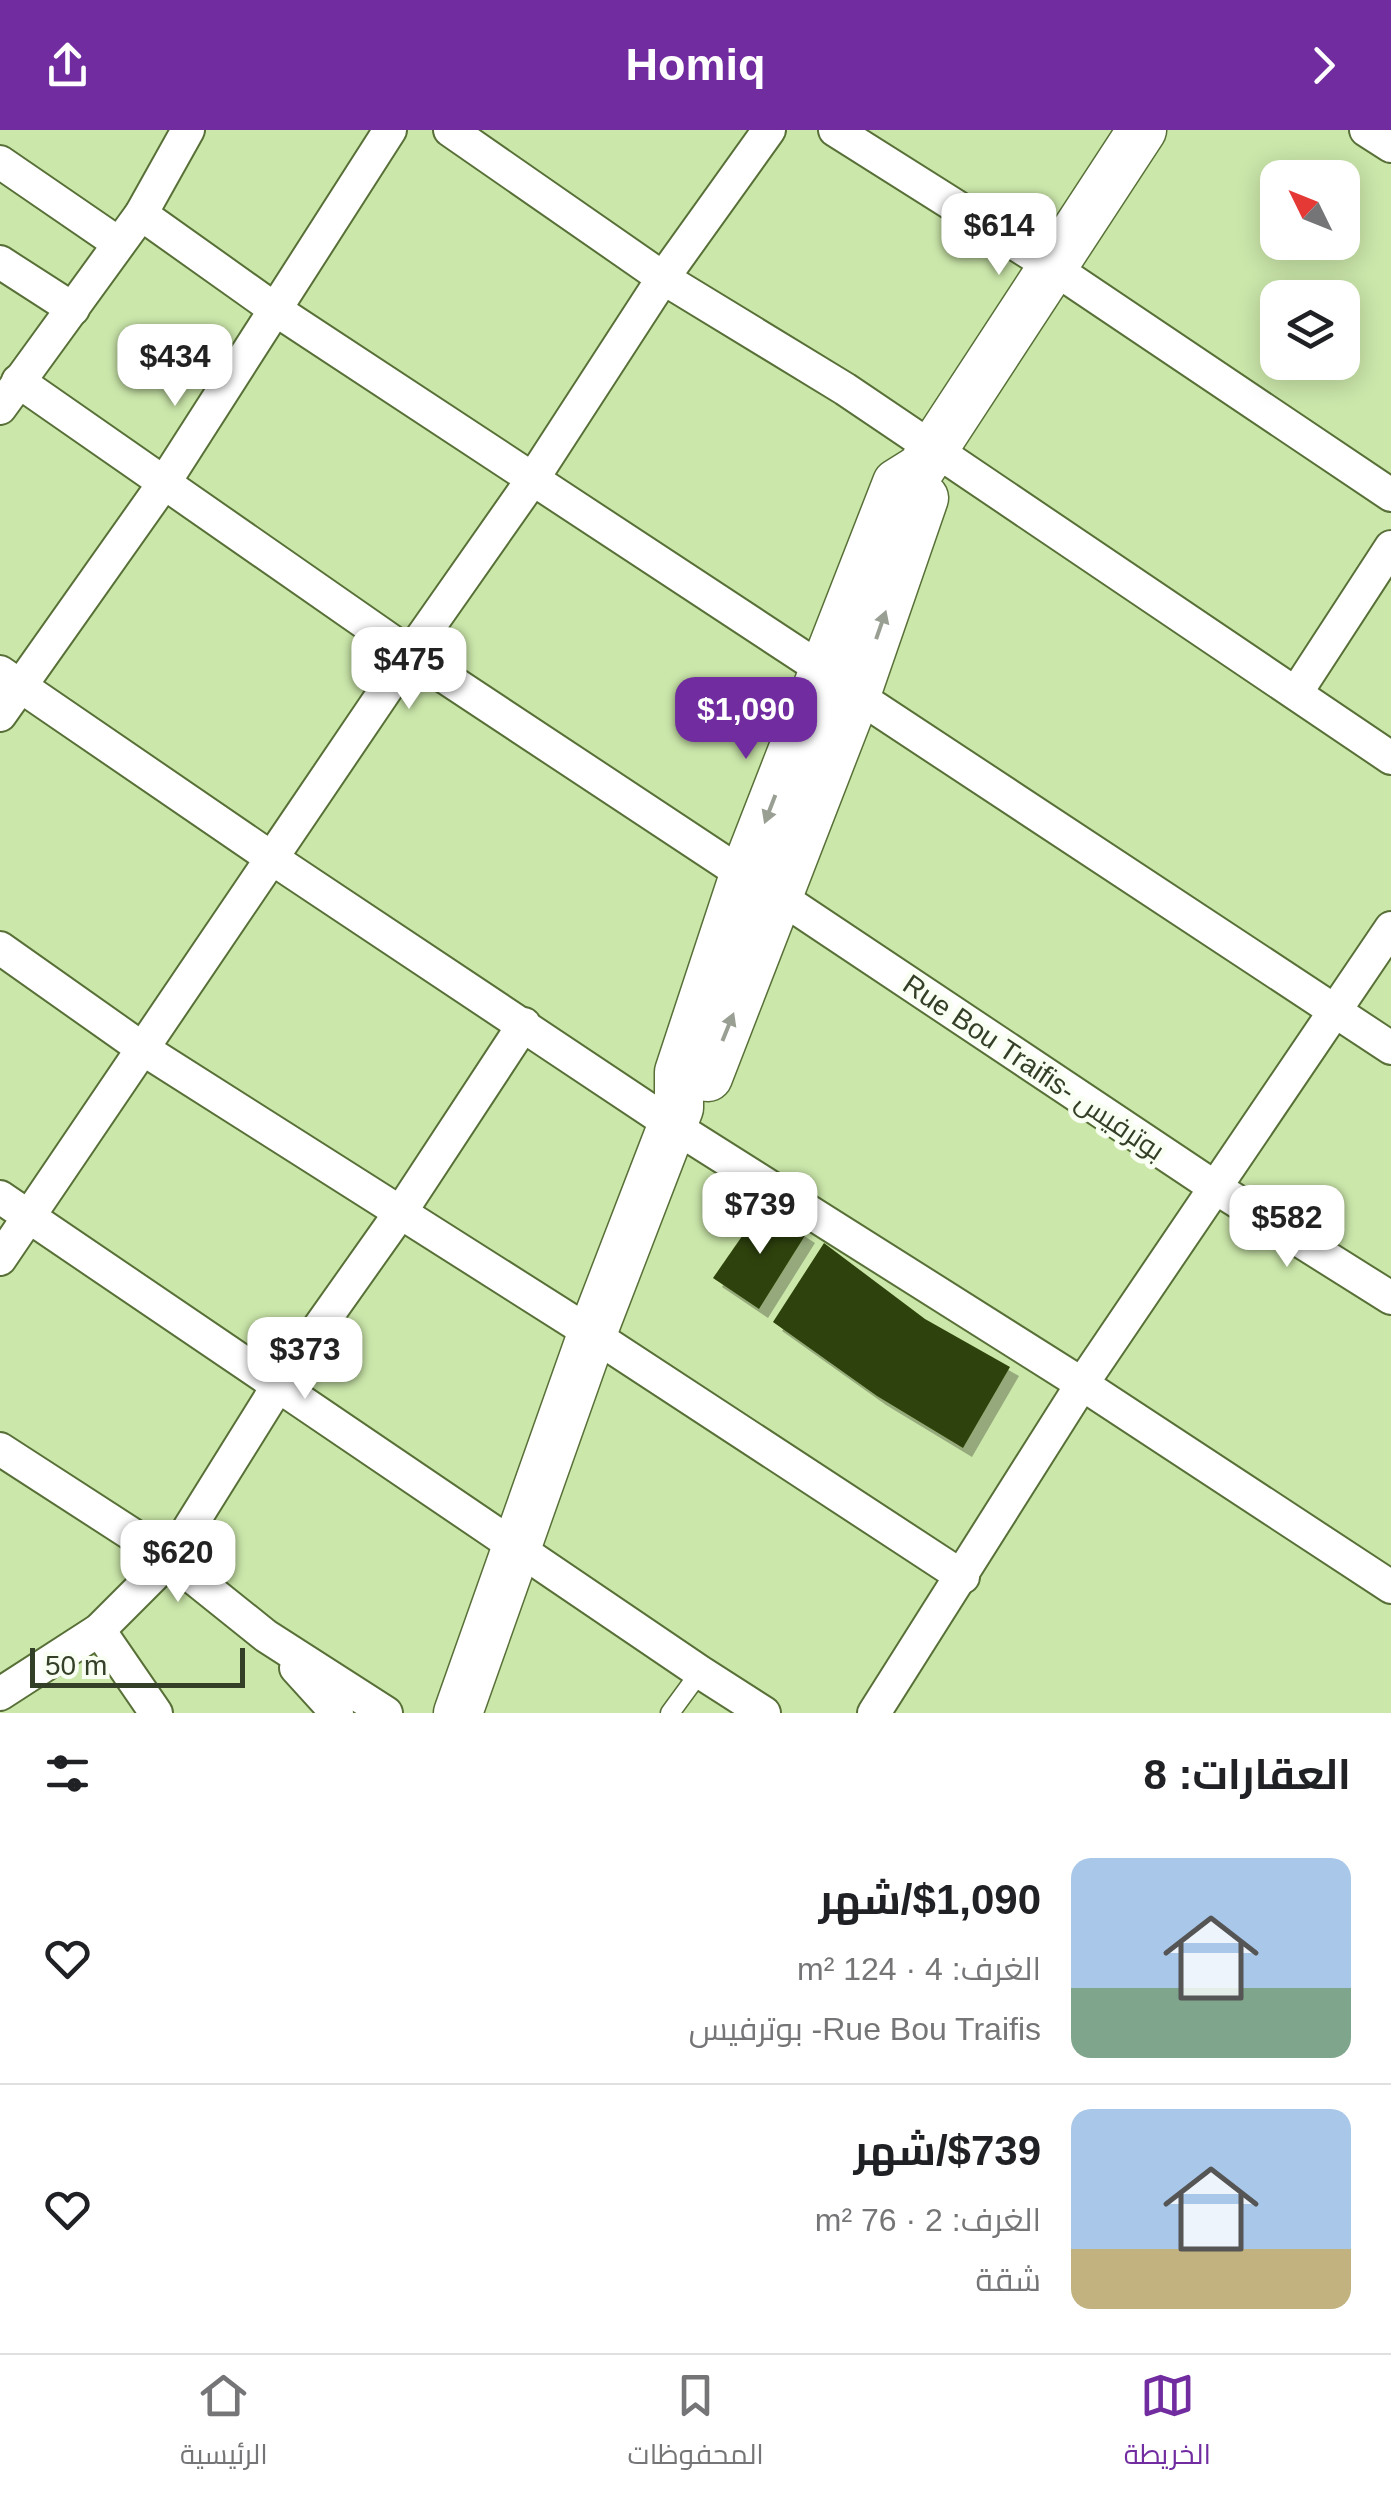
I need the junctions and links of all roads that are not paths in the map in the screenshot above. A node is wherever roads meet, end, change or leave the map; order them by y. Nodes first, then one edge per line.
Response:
1 (188, 130) edge
2 (390, 130) edge
3 (450, 130) edge
4 (769, 130) edge
5 (836, 130) edge
6 (1142, 130) edge
7 (1366, 130) edge
8 (1391, 146) edge
9 (0, 162) edge
10 (141, 214) junction
11 (118, 243) junction
12 (0, 262) edge
13 (1052, 267) junction
14 (663, 278) junction
15 (73, 310) junction
16 (276, 310) junction
17 (18, 381) junction
18 (0, 408) edge
19 (927, 458) junction
20 (532, 480) junction
21 (164, 482) junction
22 (1391, 495) edge
23 (1391, 546) edge
24 (410, 654) junction
25 (10, 679) edge
26 (840, 682) junction
27 (1296, 694) junction
28 (0, 715) edge
29 (1391, 758) edge
30 (273, 859) junction
31 (762, 886) junction
32 (1391, 928) edge
33 (0, 948) edge
34 (1333, 1011) junction
35 (524, 1024) junction
36 (1391, 1048) edge
37 (144, 1049) junction
38 (675, 1116) junction
39 (1216, 1188) junction
40 (0, 1198) edge
41 (400, 1213) junction
42 (29, 1217) junction
43 (0, 1259) edge
44 (1391, 1298) edge
45 (592, 1334) junction
46 (279, 1384) junction
47 (1082, 1384) junction
48 (0, 1449) edge
49 (518, 1548) junction
50 (170, 1559) junction
51 (963, 1577) junction
52 (1391, 1587) edge
53 (99, 1630) junction
54 (266, 1636) junction
55 (700, 1672) junction
56 (0, 1694) edge
57 (156, 1713) edge
58 (337, 1713) edge
59 (386, 1713) edge
60 (458, 1713) edge
61 (670, 1713) edge
62 (764, 1713) edge
63 (874, 1713) edge

1 - 10 street
2 - 16 street
3 - 14 street
4 - 14 street
5 - 13 street
6 - 13 street
7 - 8 street
9 - 11 street
10 - 11 street
10 - 16 street
11 - 15 street
12 - 15 street
13 - 19 street
13 - 22 street
14 - 19 street
14 - 20 street
15 - 17 street
16 - 20 street
16 - 21 street
17 - 18 street
17 - 21 street, Rue Bou Traifis- بوترفيس
19 - 26 street
19 - 27 street
20 - 24 street
20 - 26 street
21 - 24 street, Rue Bou Traifis- بوترفيس
21 - 25 street
23 - 27 street
24 - 30 street
24 - 31 street, Rue Bou Traifis- بوترفيس
25 - 28 street
25 - 30 street
26 - 31 street
26 - 34 street
27 - 29 street
30 - 35 street
30 - 37 street
31 - 38 street
31 - 39 street, Rue Bou Traifis- بوترفيس
32 - 34 street
33 - 37 street
34 - 36 street
34 - 39 street
35 - 38 street
35 - 41 street
37 - 41 street
37 - 42 street
38 - 45 street
38 - 47 street
39 - 44 street, Rue Bou Traifis- بوترفيس
39 - 47 street
40 - 42 street
41 - 45 street
41 - 46 street
42 - 43 street
42 - 46 street
45 - 49 street
45 - 51 street
46 - 49 street
46 - 50 street
47 - 51 street
47 - 52 street
48 - 50 street
49 - 55 street
49 - 60 street
50 - 53 street
50 - 54 street
51 - 63 street
53 - 56 street
53 - 57 street
54 - 58 street
54 - 59 street
55 - 61 lane
55 - 62 street

